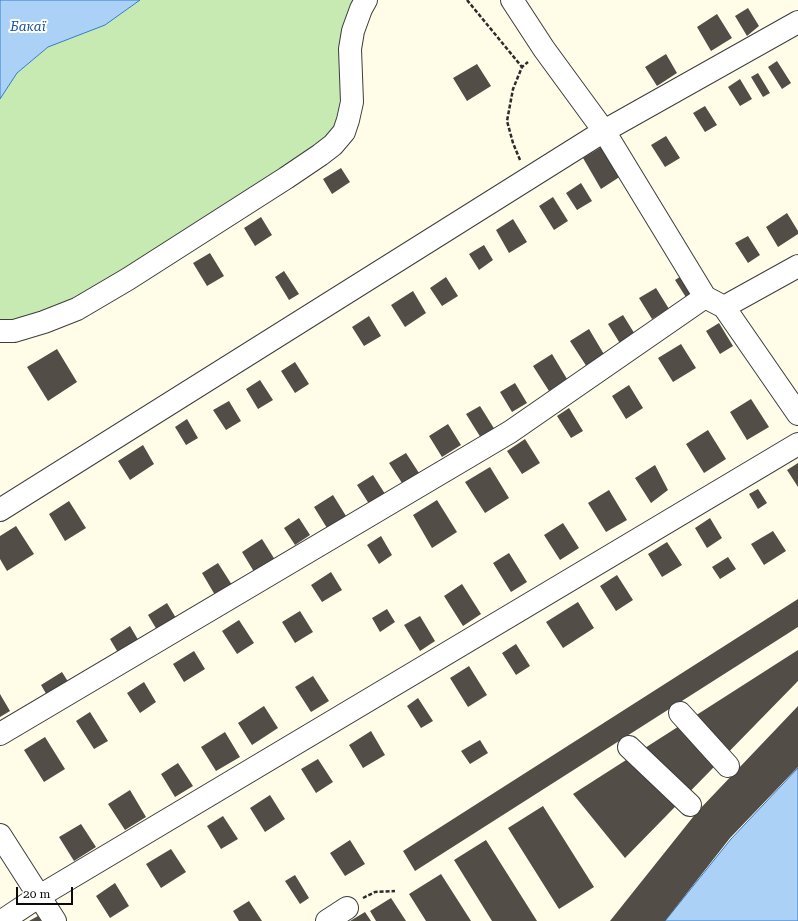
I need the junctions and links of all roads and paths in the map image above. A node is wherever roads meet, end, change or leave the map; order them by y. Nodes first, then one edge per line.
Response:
1 (366, 0) edge
2 (467, 0) edge
3 (512, 0) edge
4 (798, 22) edge
5 (604, 131) junction
6 (527, 179) junction
7 (798, 266) edge
8 (714, 302) junction
9 (0, 331) edge
10 (798, 414) edge
11 (798, 444) edge
12 (0, 510) edge
13 (680, 714) dead end
14 (0, 734) edge
15 (629, 746) dead end
16 (728, 766) dead end
17 (690, 806) dead end
18 (0, 835) edge
19 (395, 891) dead end
20 (38, 897) junction
21 (347, 908) joint
22 (2, 921) edge
23 (54, 921) edge
24 (327, 921) edge

1 - 9 lane
2 - 6 path
3 - 5 lane
4 - 5 lane
5 - 6 lane
5 - 8 lane
6 - 12 lane
7 - 8 lane
8 - 10 lane
8 - 14 lane
11 - 20 lane
13 - 16 lane
15 - 17 lane
18 - 20 lane
19 - 21 path
20 - 22 lane
20 - 23 lane
21 - 24 lane

